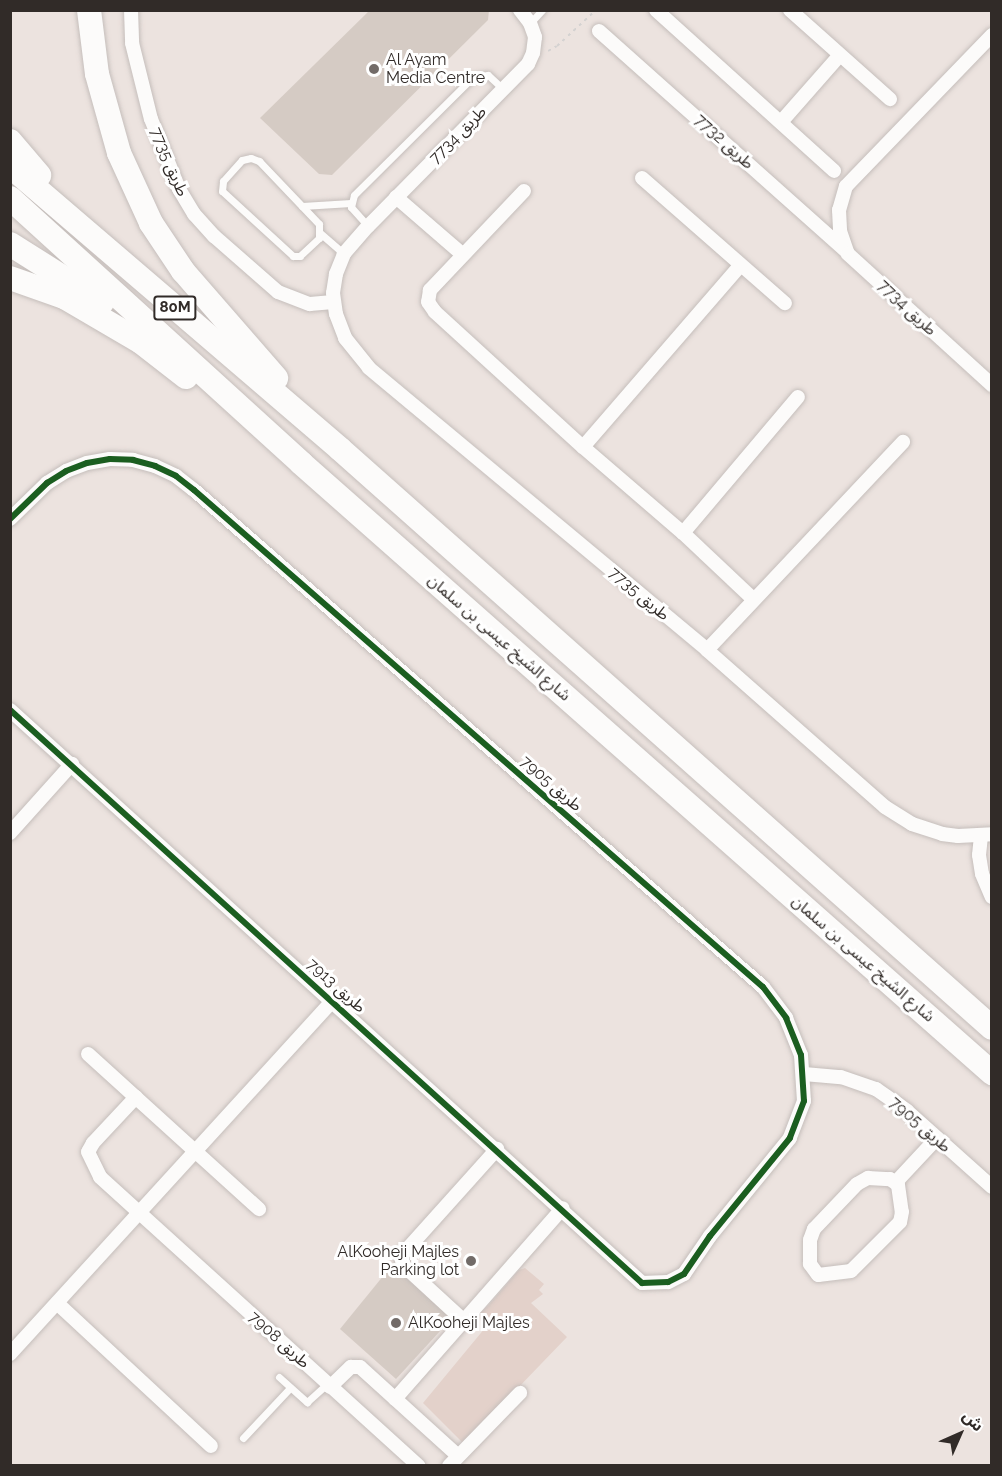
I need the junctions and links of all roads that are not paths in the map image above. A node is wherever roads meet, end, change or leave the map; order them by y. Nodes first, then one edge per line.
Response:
1 (89, 10) edge
2 (131, 10) edge
3 (520, 10) edge
4 (542, 10) edge
5 (790, 10) edge
6 (665, 13) edge
7 (530, 23) junction
8 (599, 31) dead end
9 (992, 35) edge
10 (840, 56) junction
11 (504, 90) junction
12 (890, 99) dead end
13 (781, 122) junction
14 (10, 141) edge
15 (10, 166) edge
16 (834, 171) dead end
17 (642, 178) dead end
18 (524, 191) dead end
19 (396, 197) junction
20 (10, 198) edge
21 (351, 203) junction
22 (303, 206) junction
23 (10, 219) edge
24 (368, 226) junction
25 (321, 233) junction
26 (94, 239) junction
27 (10, 244) edge
28 (345, 252) junction
29 (462, 254) junction
30 (848, 254) junction
31 (740, 266) junction
32 (10, 278) edge
33 (333, 302) junction
34 (785, 303) dead end
35 (156, 331) junction
36 (190, 362) junction
37 (992, 385) edge
38 (798, 397) dead end
39 (903, 442) dead end
40 (583, 447) junction
41 (340, 448) junction
42 (301, 463) junction
43 (10, 519) edge
44 (683, 533) junction
45 (753, 598) junction
46 (707, 650) junction
47 (10, 710) edge
48 (72, 764) junction
49 (10, 833) edge
50 (986, 835) edge
51 (992, 897) edge
52 (332, 1001) junction
53 (992, 1028) edge
54 (88, 1054) dead end
55 (992, 1073) edge
56 (804, 1074) junction
57 (136, 1097) junction
58 (937, 1138) junction
59 (497, 1149) junction
60 (196, 1152) junction
61 (896, 1182) junction
62 (992, 1187) edge
63 (563, 1208) junction
64 (259, 1209) dead end
65 (140, 1214) junction
66 (642, 1283) joint
67 (57, 1304) junction
68 (464, 1321) junction
69 (10, 1354) edge
70 (279, 1377) dead end
71 (329, 1385) junction
72 (291, 1388) junction
73 (520, 1393) dead end
74 (395, 1399) junction
75 (243, 1438) dead end
76 (211, 1446) dead end
77 (454, 1458) edge
78 (419, 1466) edge

1 - 41 highway
2 - 33 street, طريق 7735
3 - 7 street
4 - 7 lane
5 - 10 street
6 - 13 street
7 - 11 street, طريق 7734
8 - 30 street, طريق 7732
9 - 30 street
10 - 12 street
10 - 13 street
11 - 19 street, طريق 7734
11 - 21 lane
13 - 16 street
14 - 26 highway
15 - 26 highway, شارع الشيخ عيسى بن سلمان / 80M
17 - 31 street
18 - 29 street
19 - 24 street, طريق 7734
19 - 29 street
20 - 35 highway, شارع الشيخ عيسى بن سلمان / 80M
21 - 22 lane
21 - 24 lane
22 - 25 lane
22 - 25 lane
23 - 35 highway
24 - 28 street, طريق 7734
25 - 28 lane
26 - 41 highway, شارع الشيخ عيسى بن سلمان / 80M
27 - 36 highway
28 - 33 street, طريق 7735
29 - 40 street
30 - 37 street, طريق 7734
31 - 34 street
31 - 40 street
32 - 42 highway
33 - 46 street, طريق 7735
35 - 36 highway, شارع الشيخ عيسى بن سلمان / 80M
36 - 42 highway, شارع الشيخ عيسى بن سلمان / 80M
38 - 44 street
39 - 45 street
40 - 44 street
41 - 53 highway, شارع الشيخ عيسى بن سلمان
42 - 55 highway, شارع الشيخ عيسى بن سلمان
43 - 56 street, طريق 7905
44 - 45 street
45 - 46 street
46 - 50 street, طريق 7735
47 - 48 street, طريق 7913
48 - 49 street
48 - 52 street, طريق 7913
50 - 51 street, طريق 7735
52 - 59 street, طريق 7913
52 - 60 street
54 - 57 street
56 - 58 street, طريق 7905
56 - 66 street, طريق 7905
57 - 60 street
57 - 65 street, طريق 7908
58 - 61 street
58 - 62 street, طريق 7905
59 - 63 street, طريق 7913
59 - 68 street
60 - 64 street
60 - 65 street
61 - 61 street
63 - 66 street, طريق 7913
63 - 68 street
65 - 67 street
65 - 71 street, طريق 7908
67 - 69 street
67 - 76 street
68 - 74 street
70 - 72 lane
71 - 72 lane
71 - 74 street
71 - 78 street, طريق 7908
72 - 75 lane
73 - 77 street
74 - 77 street

